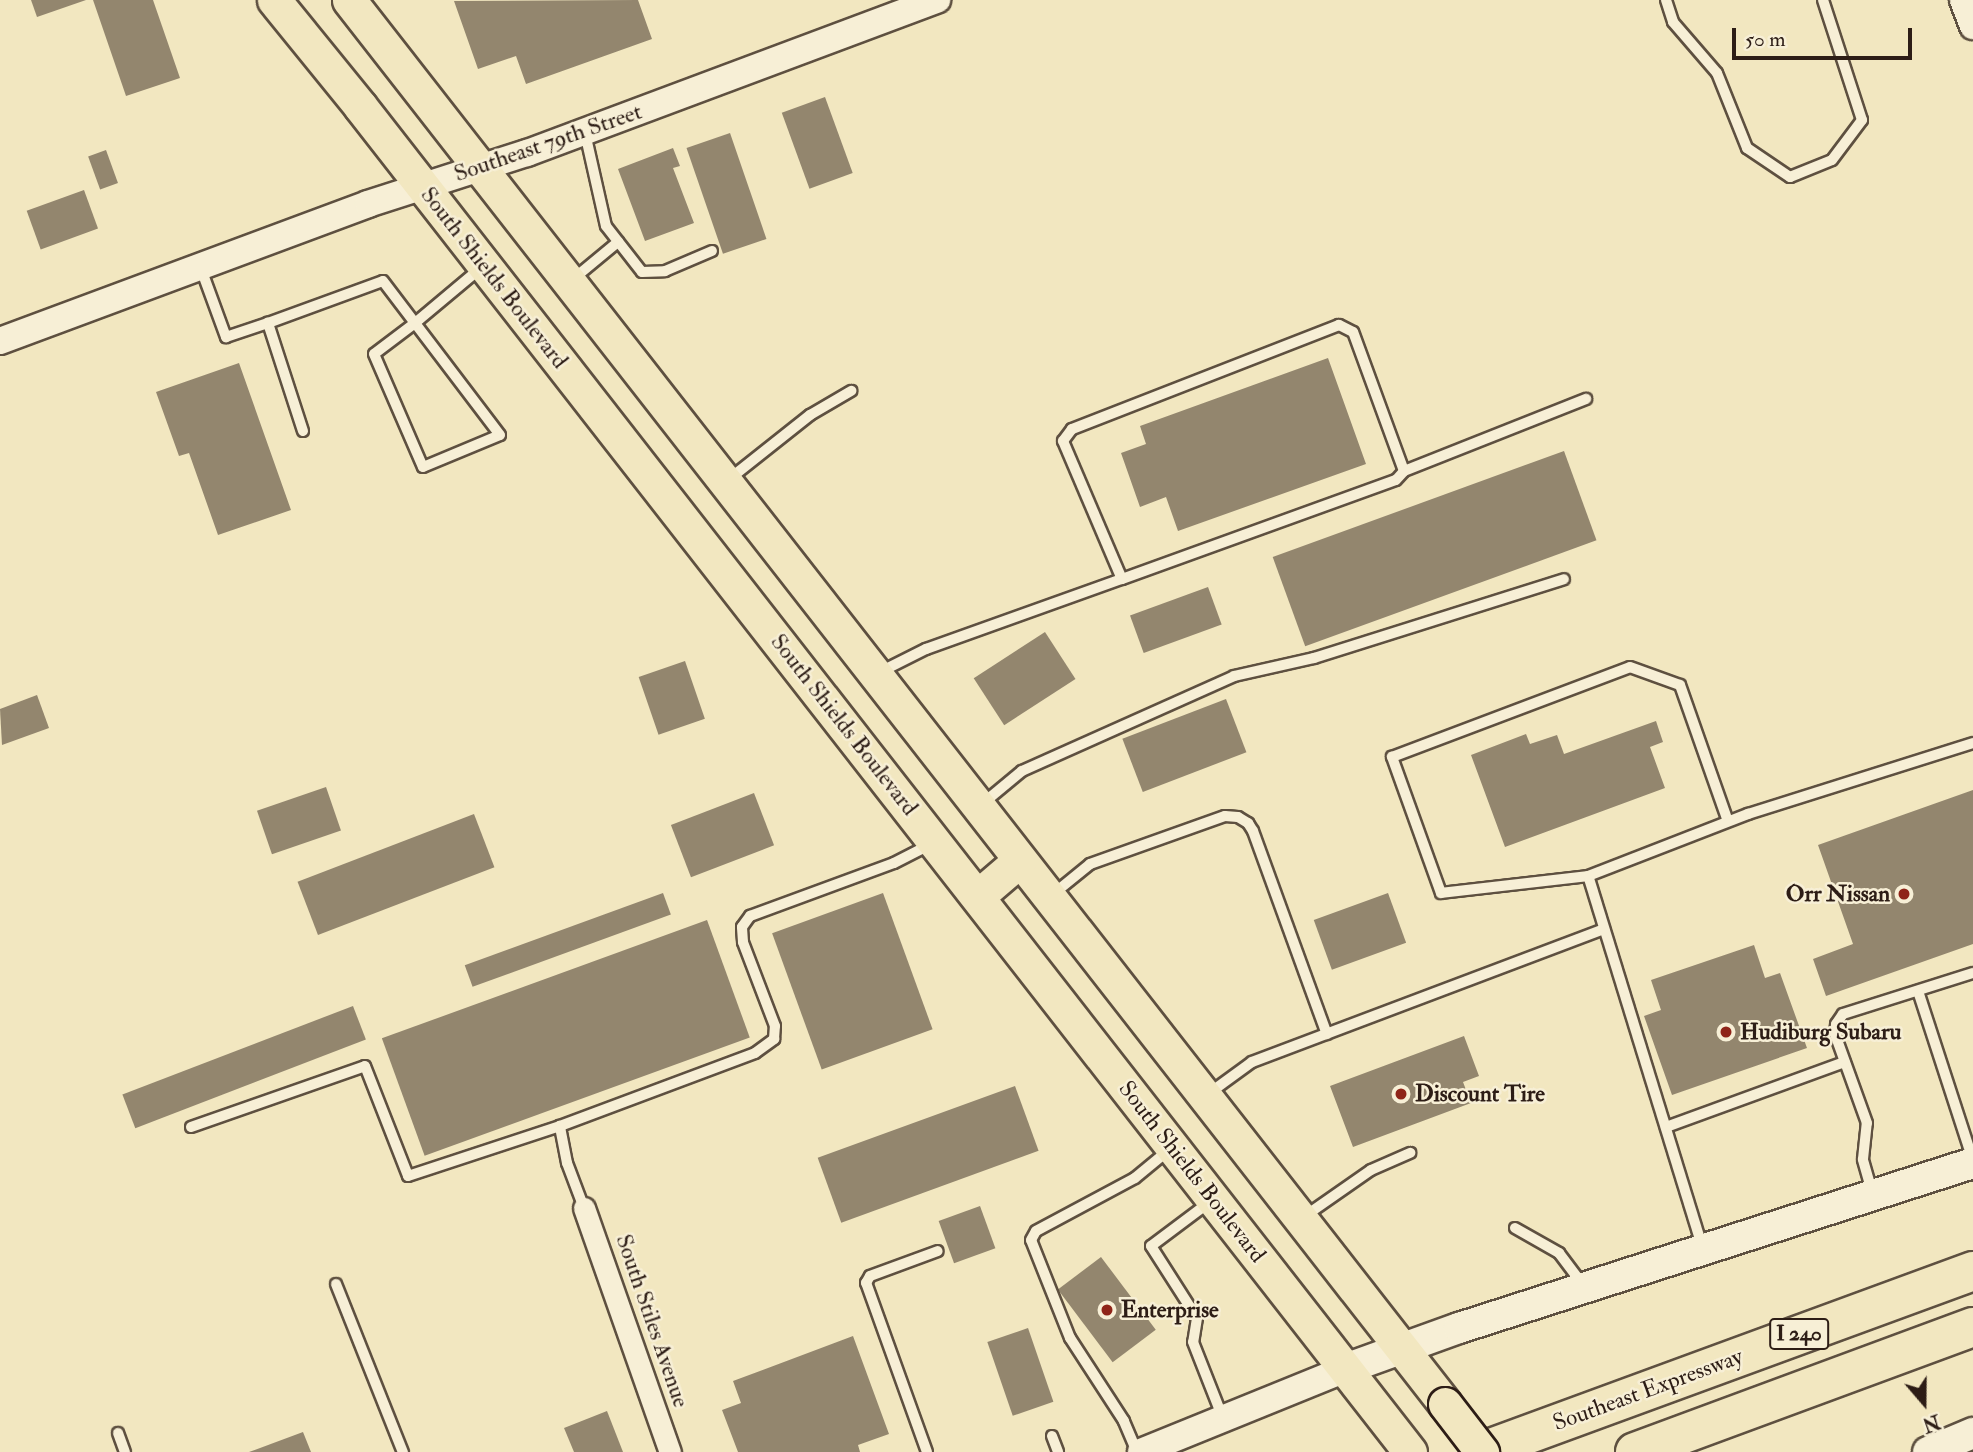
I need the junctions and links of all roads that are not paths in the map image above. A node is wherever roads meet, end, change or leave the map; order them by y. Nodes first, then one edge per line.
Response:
1 (274, 0) edge
2 (349, 0) edge
3 (937, 0) edge
4 (1666, 0) edge
5 (1824, 0) edge
6 (1963, 0) edge
7 (1973, 26) edge
8 (584, 132) junction
9 (480, 168) junction
10 (422, 186) junction
11 (618, 242) junction
12 (712, 251) dead end
13 (484, 265) junction
14 (200, 266) junction
15 (570, 281) junction
16 (268, 323) junction
17 (415, 323) junction
18 (0, 341) edge
19 (852, 391) dead end
20 (1586, 399) dead end
21 (303, 432) dead end
22 (1404, 471) junction
23 (726, 482) junction
24 (1122, 579) junction
25 (1564, 579) dead end
26 (875, 674) junction
27 (1973, 743) edge
28 (979, 807) junction
29 (1728, 821) junction
30 (935, 842) junction
31 (1020, 860) junction
32 (1588, 876) junction
33 (978, 896) junction
34 (1049, 897) junction
35 (1604, 929) junction
36 (1973, 973) edge
37 (1918, 991) junction
38 (1327, 1034) junction
39 (1845, 1062) junction
40 (1206, 1096) junction
41 (560, 1126) junction
42 (191, 1127) dead end
43 (1666, 1127) junction
44 (1172, 1147) junction
45 (1410, 1153) dead end
46 (1973, 1162) edge
47 (1873, 1195) junction
48 (1213, 1200) junction
49 (584, 1208) joint
50 (1300, 1219) junction
51 (1515, 1228) dead end
52 (1703, 1249) junction
53 (938, 1251) dead end
54 (1973, 1270) edge
55 (337, 1284) dead end
56 (1585, 1288) junction
57 (1973, 1327) edge
58 (1400, 1348) junction
59 (1345, 1370) junction
60 (1223, 1418) junction
61 (118, 1433) dead end
62 (1973, 1433) edge
63 (1052, 1436) dead end
64 (125, 1452) edge
65 (403, 1452) edge
66 (670, 1452) edge
67 (927, 1452) edge
68 (1058, 1452) edge
69 (1139, 1452) edge
70 (1410, 1452) edge
71 (1481, 1452) edge
72 (1635, 1452) edge
73 (1928, 1452) edge

1 - 10 main road, South Shields Boulevard
2 - 9 main road
3 - 8 street, Southeast 79th Street
4 - 5 lane
6 - 7 street
8 - 9 street, Southeast 79th Street
8 - 11 lane
9 - 10 street, Southeast 79th Street
9 - 15 main road
10 - 13 main road, South Shields Boulevard
10 - 14 street, Southeast 79th Street
11 - 12 lane
11 - 15 lane
13 - 17 lane
13 - 30 main road, South Shields Boulevard
14 - 16 lane
14 - 18 street, Southeast 79th Street
15 - 23 main road
16 - 17 lane
16 - 21 lane
17 - 17 lane
19 - 23 lane
20 - 22 lane
22 - 24 lane
22 - 24 lane
23 - 26 main road
24 - 26 lane
25 - 28 lane
26 - 28 main road
27 - 29 lane
28 - 31 main road
29 - 32 lane
29 - 32 lane
30 - 33 main road, South Shields Boulevard
30 - 41 lane
31 - 33 main road
31 - 34 main road
32 - 35 lane
33 - 44 main road, South Shields Boulevard
34 - 38 lane
34 - 40 main road
35 - 38 lane
35 - 43 lane
36 - 37 lane
37 - 39 lane
37 - 46 lane
38 - 40 lane
39 - 43 lane
39 - 47 lane
40 - 50 main road
41 - 42 lane
41 - 49 lane
43 - 52 lane
44 - 48 main road, South Shields Boulevard
44 - 69 lane
45 - 50 lane
46 - 47 main road
47 - 52 main road
48 - 59 main road, South Shields Boulevard
48 - 60 lane
49 - 66 street, South Stiles Avenue
50 - 58 main road
51 - 56 lane
52 - 56 main road
53 - 67 lane
54 - 71 highway, Southeast Expressway / I 240
55 - 65 lane
56 - 58 main road
57 - 72 highway, I 240
58 - 59 main road
58 - 71 main road, bridge
59 - 60 street
59 - 70 main road, South Shields Boulevard
60 - 69 street
61 - 64 lane
62 - 73 main road
63 - 68 lane

